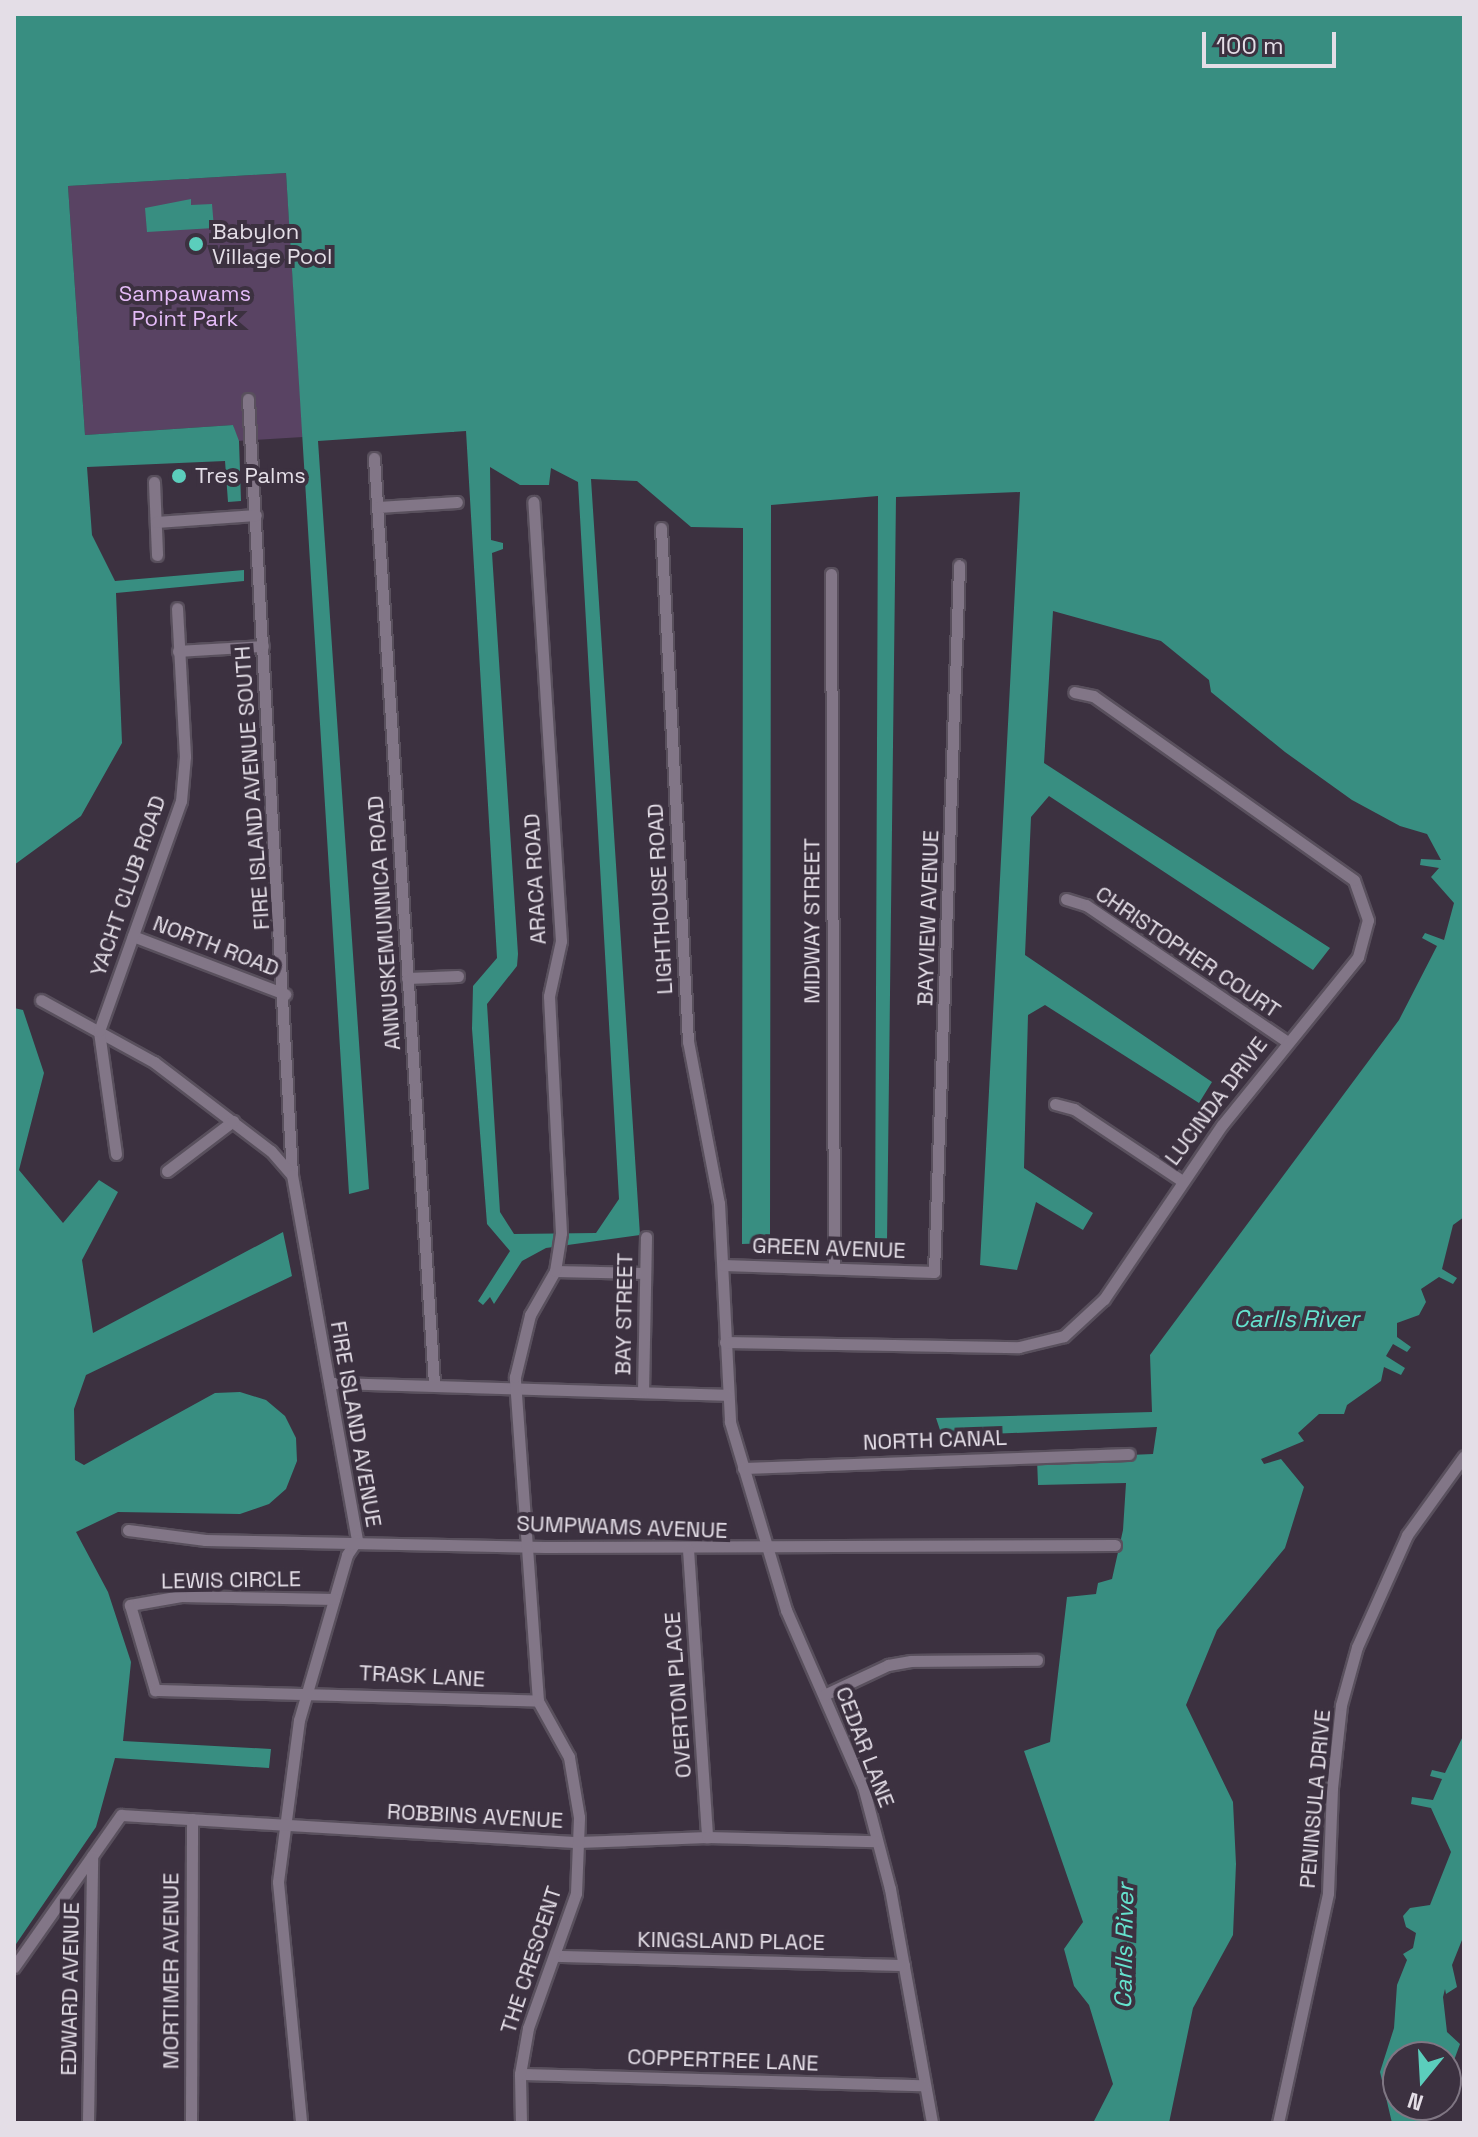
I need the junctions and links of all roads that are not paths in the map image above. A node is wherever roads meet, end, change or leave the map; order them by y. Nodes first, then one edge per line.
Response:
1 (248, 399) dead end
2 (374, 458) dead end
3 (154, 482) dead end
4 (457, 502) dead end
5 (533, 502) dead end
6 (378, 507) junction
7 (256, 515) junction
8 (156, 522) junction
9 (661, 528) dead end
10 (157, 555) dead end
11 (959, 565) dead end
12 (831, 574) dead end
13 (177, 608) dead end
14 (263, 646) junction
15 (178, 651) junction
16 (1074, 692) dead end
17 (1066, 899) dead end
18 (133, 936) junction
19 (458, 976) dead end
20 (407, 978) junction
21 (285, 994) junction
22 (41, 1000) dead end
23 (99, 1031) junction
24 (1286, 1041) junction
25 (1055, 1104) dead end
26 (233, 1121) junction
27 (116, 1154) dead end
28 (167, 1171) dead end
29 (292, 1175) junction
30 (1181, 1180) junction
31 (646, 1237) dead end
32 (723, 1265) junction
33 (834, 1268) junction
34 (555, 1271) junction
35 (934, 1272) joint
36 (645, 1273) junction
37 (725, 1342) junction
38 (332, 1383) junction
39 (434, 1384) junction
40 (518, 1388) junction
41 (643, 1392) junction
42 (727, 1395) junction
43 (1129, 1454) dead end
44 (1464, 1456) edge
45 (743, 1468) junction
46 (128, 1530) dead end
47 (357, 1540) junction
48 (529, 1545) junction
49 (1115, 1545) dead end
50 (688, 1549) junction
51 (764, 1550) junction
52 (334, 1599) junction
53 (1037, 1660) dead end
54 (305, 1695) junction
55 (824, 1695) junction
56 (538, 1701) junction
57 (192, 1819) junction
58 (286, 1824) junction
59 (707, 1837) junction
60 (876, 1841) junction
61 (578, 1842) junction
62 (92, 1855) junction
63 (558, 1956) junction
64 (904, 1965) junction
65 (14, 1967) edge
66 (520, 2074) junction
67 (924, 2085) junction
68 (88, 2123) edge
69 (191, 2123) edge
70 (301, 2123) edge
71 (521, 2123) edge
72 (932, 2123) edge
73 (1278, 2123) edge

1 - 7 street, FIRE ISLAND AVENUE SOUTH
2 - 6 street, ANNUSKEMUNNICA ROAD
3 - 8 street
4 - 6 street
5 - 34 street, ARACA ROAD
6 - 20 street, ANNUSKEMUNNICA ROAD
7 - 8 street
7 - 14 street, FIRE ISLAND AVENUE SOUTH
8 - 10 street
9 - 32 street, LIGHTHOUSE ROAD
11 - 35 street, BAYVIEW AVENUE
12 - 33 street, MIDWAY STREET
13 - 15 street, YACHT CLUB ROAD
14 - 15 street
14 - 21 street, FIRE ISLAND AVENUE SOUTH
15 - 18 street, YACHT CLUB ROAD
16 - 24 street, LUCINDA DRIVE
17 - 24 street, CHRISTOPHER COURT
18 - 21 street, NORTH ROAD
18 - 23 street, YACHT CLUB ROAD
19 - 20 street
20 - 39 street, ANNUSKEMUNNICA ROAD
21 - 29 street, FIRE ISLAND AVENUE SOUTH
22 - 23 street
23 - 26 street
23 - 27 street
24 - 30 street, LUCINDA DRIVE
25 - 30 street
26 - 28 street
26 - 29 street
29 - 38 street, FIRE ISLAND AVENUE
30 - 37 street, LUCINDA DRIVE
31 - 36 street, BAY STREET
32 - 33 street, GREEN AVENUE
32 - 37 street, CEDAR LANE
33 - 35 street, GREEN AVENUE
34 - 36 street
34 - 40 street, ARACA ROAD
36 - 41 street, BAY STREET
37 - 42 street, CEDAR LANE
38 - 39 street
38 - 47 street, FIRE ISLAND AVENUE
39 - 40 street
40 - 41 street
40 - 48 street, THE CRESCENT
41 - 42 street
42 - 45 street, CEDAR LANE
43 - 45 street, NORTH CANAL
44 - 73 street, PENINSULA DRIVE
45 - 51 street, CEDAR LANE
46 - 47 street, SUMPWAMS AVENUE
47 - 48 street, SUMPWAMS AVENUE
47 - 52 street, FIRE ISLAND AVENUE
48 - 50 street, SUMPWAMS AVENUE
48 - 56 street, THE CRESCENT
49 - 51 street, SUMPWAMS AVENUE
50 - 51 street, SUMPWAMS AVENUE
50 - 59 street, OVERTON PLACE
51 - 55 street, CEDAR LANE
52 - 54 street, FIRE ISLAND AVENUE
52 - 54 street, LEWIS CIRCLE
53 - 55 street
54 - 56 street, TRASK LANE
54 - 58 street, FIRE ISLAND AVENUE
55 - 60 street, CEDAR LANE
56 - 61 street, THE CRESCENT
57 - 58 street, ROBBINS AVENUE
57 - 62 street, ROBBINS AVENUE
57 - 69 street, MORTIMER AVENUE
58 - 61 street, ROBBINS AVENUE
58 - 70 street, FIRE ISLAND AVENUE
59 - 60 street, ROBBINS AVENUE
59 - 61 street, ROBBINS AVENUE
60 - 64 street, CEDAR LANE
61 - 63 street, THE CRESCENT
62 - 65 street
62 - 68 street, EDWARD AVENUE
63 - 64 street, KINGSLAND PLACE
63 - 66 street, THE CRESCENT
64 - 67 street, CEDAR LANE
66 - 67 street, COPPERTREE LANE
66 - 71 street, THE CRESCENT
67 - 72 street, CEDAR LANE

